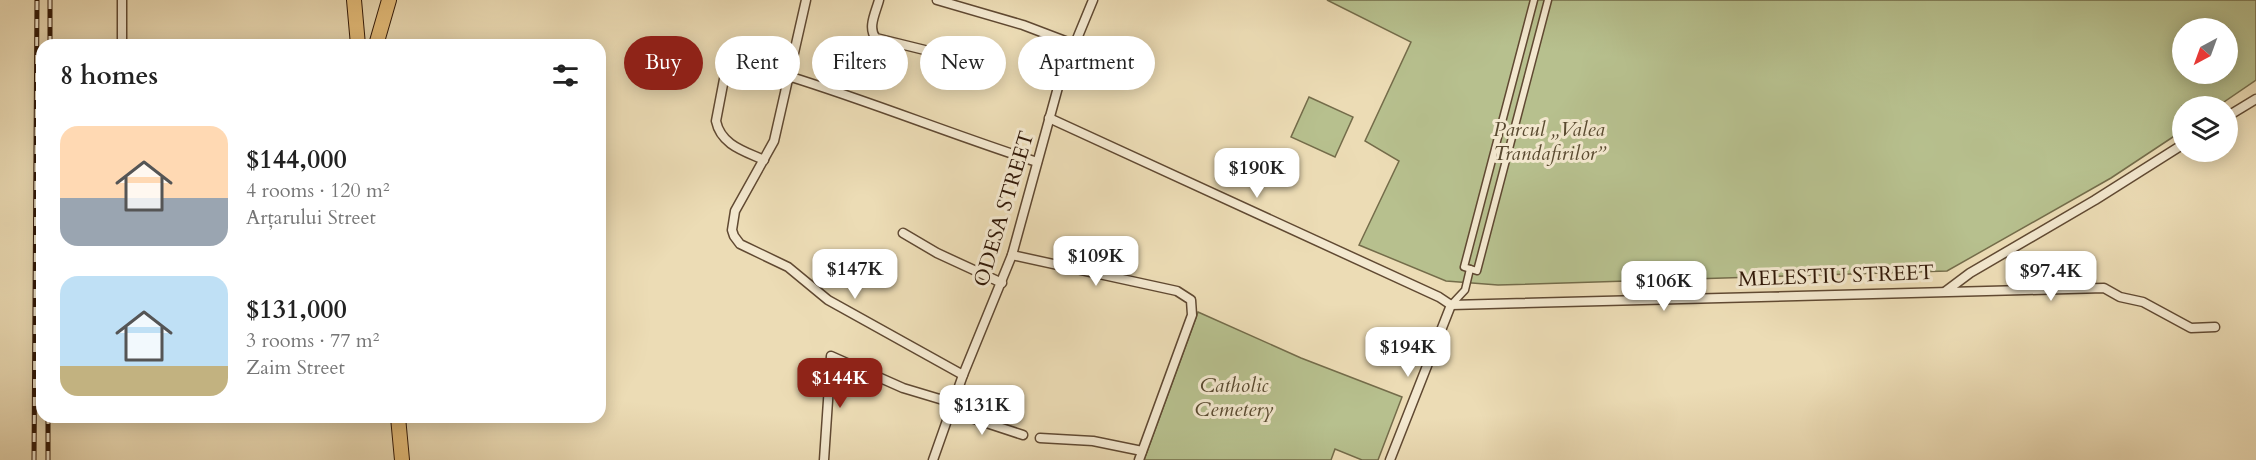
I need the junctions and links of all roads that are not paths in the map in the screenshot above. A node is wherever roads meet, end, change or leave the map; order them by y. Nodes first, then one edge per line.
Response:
1 (122, 0) edge
2 (354, 0) edge
3 (394, 0) edge
4 (806, 0) edge
5 (879, 0) edge
6 (937, 0) edge
7 (1093, 0) edge
8 (1534, 0) edge
9 (1548, 0) edge
10 (387, 6) edge
11 (797, 36) edge
12 (1052, 36) edge
13 (1077, 36) edge
14 (122, 39) edge
15 (357, 39) edge
16 (378, 39) edge
17 (920, 49) edge
18 (800, 80) edge
19 (722, 90) edge
20 (785, 90) edge
21 (1058, 90) edge
22 (2256, 99) edge
23 (2238, 110) edge
24 (1049, 118) junction
25 (2172, 151) edge
26 (764, 160) junction
27 (1037, 162) junction
28 (903, 233) dead end
29 (1012, 255) junction
30 (1470, 269) junction
31 (1002, 283) junction
32 (1946, 291) junction
33 (1451, 305) junction
34 (2215, 327) dead end
35 (963, 375) junction
36 (951, 407) junction
37 (399, 423) edge
38 (1023, 435) dead end
39 (1040, 438) dead end
40 (1142, 451) junction
41 (402, 460) edge
42 (824, 460) edge
43 (933, 460) edge
44 (1139, 460) edge
45 (1390, 460) edge

1 - 14 street
2 - 15 main road
3 - 10 street
4 - 11 street
5 - 17 street
6 - 12 street
7 - 13 street, ODESA STREET
8 - 30 street
9 - 30 street
10 - 16 main road
18 - 27 street
19 - 26 street
20 - 26 street
21 - 24 street, ODESA STREET
22 - 23 street
24 - 27 street, ODESA STREET
24 - 33 street
25 - 32 street, MELESTIU STREET
26 - 35 street
27 - 29 street, ODESA STREET
28 - 31 street
29 - 31 street, ODESA STREET
29 - 40 street
30 - 33 street
31 - 35 street, ODESA STREET
32 - 33 street, MELESTIU STREET
32 - 34 street, MELESTIU STREET
33 - 45 street
35 - 36 street, ODESA STREET
36 - 38 street
36 - 42 street
36 - 43 street, ODESA STREET
37 - 41 main road
39 - 40 street
40 - 44 street

